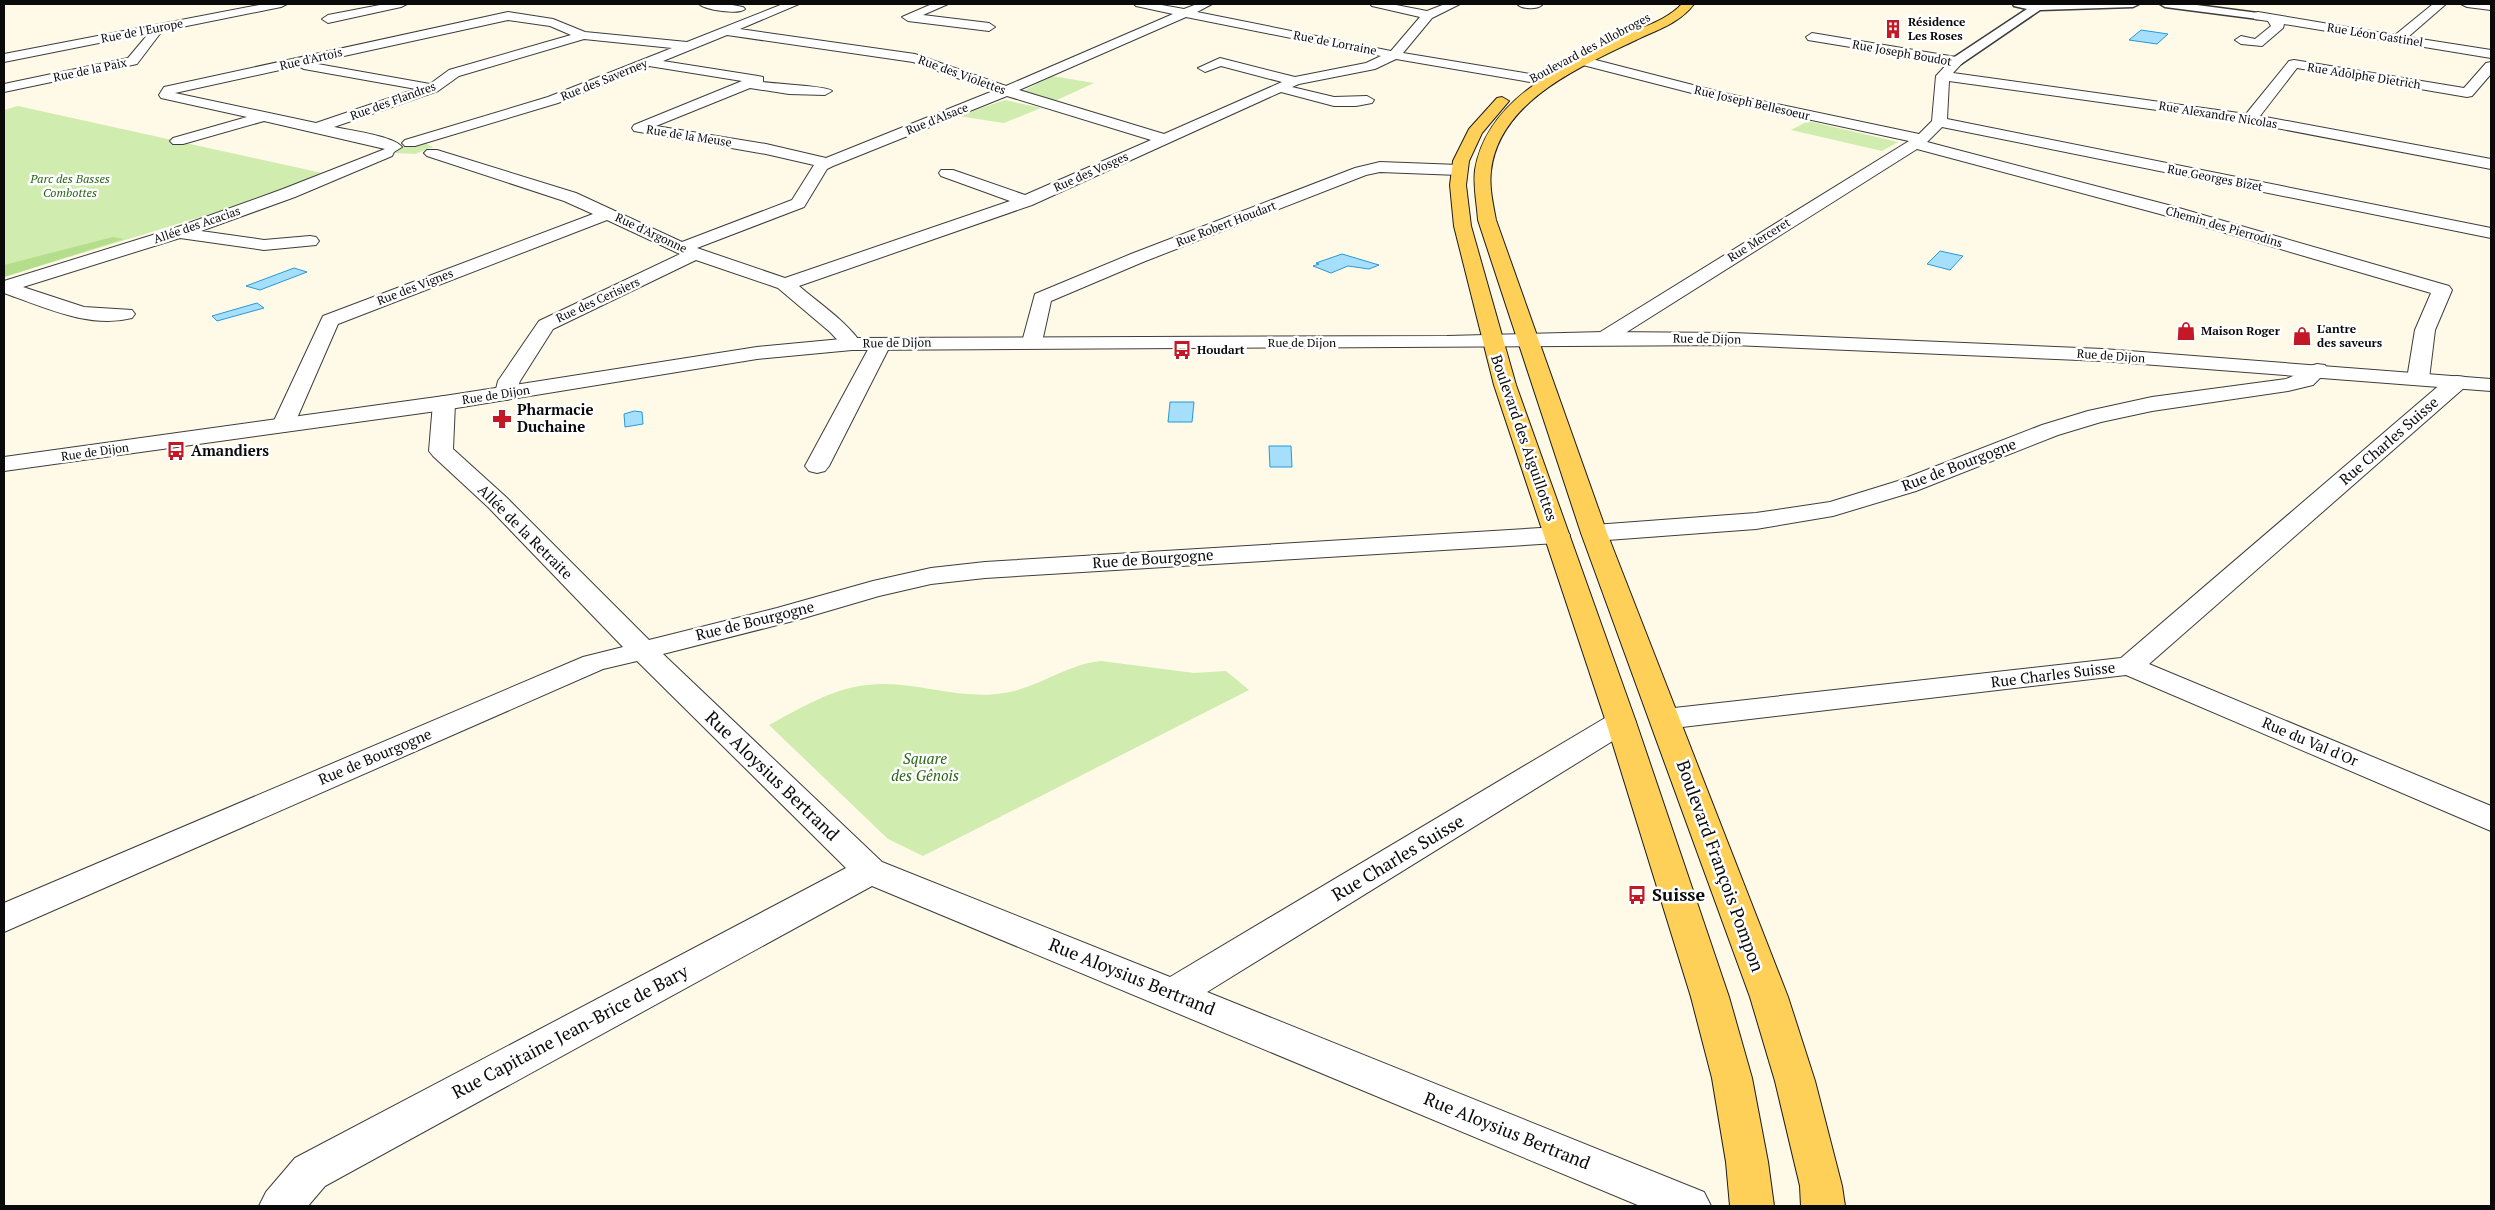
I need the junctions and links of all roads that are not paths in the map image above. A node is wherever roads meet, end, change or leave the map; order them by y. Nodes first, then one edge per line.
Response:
1 (281, 4) edge
2 (401, 4) edge
3 (705, 4) edge
4 (793, 4) edge
5 (942, 4) edge
6 (1140, 4) edge
7 (1206, 4) edge
8 (1376, 4) edge
9 (1454, 4) edge
10 (1523, 4) edge
11 (1669, 4) edge
12 (1688, 4) edge
13 (2018, 4) edge
14 (2133, 4) edge
15 (2165, 4) edge
16 (2440, 4) edge
17 (2467, 4) edge
18 (1536, 5) edge
19 (2195, 6) edge
20 (2491, 7) edge
21 (2036, 8) junction
22 (739, 9) dead end
23 (1182, 13) junction
24 (1428, 15) junction
25 (2258, 16) joint
26 (328, 19) dead end
27 (2277, 22) junction
28 (989, 27) dead end
29 (150, 29) junction
30 (726, 31) junction
31 (584, 35) junction
32 (1812, 37) dead end
33 (2399, 38) junction
34 (2241, 40) dead end
35 (688, 46) junction
36 (2491, 54) edge
37 (1394, 55) junction
38 (4, 58) edge
39 (1584, 61) junction
40 (1957, 61) junction
41 (648, 62) junction
42 (293, 63) junction
43 (2491, 66) edge
44 (1205, 68) dead end
45 (1944, 76) junction
46 (1530, 78) junction
47 (1296, 82) junction
48 (750, 84) junction
49 (4, 88) edge
50 (432, 88) junction
51 (1280, 88) junction
52 (1006, 91) junction
53 (825, 92) dead end
54 (1367, 100) dead end
55 (263, 117) junction
56 (2250, 118) junction
57 (1939, 122) junction
58 (315, 128) junction
59 (1164, 140) junction
60 (178, 141) dead end
61 (1919, 141) junction
62 (410, 143) junction
63 (391, 150) junction
64 (432, 153) junction
65 (827, 163) junction
66 (2491, 164) edge
67 (1459, 170) junction
68 (947, 173) dead end
69 (1026, 201) junction
70 (608, 214) junction
71 (178, 233) junction
72 (2491, 233) edge
73 (310, 240) dead end
74 (689, 250) junction
75 (785, 284) junction
76 (4, 287) edge
77 (125, 314) dead end
78 (1604, 338) junction
79 (1527, 340) junction
80 (1491, 341) junction
81 (1032, 342) junction
82 (852, 344) junction
83 (881, 344) junction
84 (2317, 370) junction
85 (2418, 379) junction
86 (2457, 382) junction
87 (2491, 384) edge
88 (506, 393) junction
89 (444, 403) junction
90 (283, 425) junction
91 (4, 464) edge
92 (817, 466) dead end
93 (1594, 533) junction
94 (1557, 535) junction
95 (641, 649) junction
96 (2129, 666) junction
97 (1665, 719) junction
98 (1621, 722) junction
99 (2491, 819) edge
100 (870, 872) junction
101 (4, 918) edge
102 (1174, 994) junction
103 (1830, 1199) edge
104 (281, 1206) edge
105 (1689, 1206) edge
106 (1752, 1206) edge

1 - 29 street, Rue de l'Europe
2 - 26 street
3 - 22 street
4 - 30 street, Rue des Saverney
5 - 28 street
6 - 23 street, Rue de Lorraine
7 - 23 street, Rue d'Alsace
8 - 24 street
9 - 24 street
10 - 18 street
11 - 46 main road, Boulevard des Allobroges
12 - 39 main road, Boulevard des Allobroges
13 - 21 street
14 - 21 street
15 - 19 street
16 - 33 street
17 - 20 street
19 - 25 street
21 - 40 street
23 - 37 street, Rue de Lorraine
23 - 52 street, Rue d'Alsace
24 - 37 street
25 - 27 street, Rue Léon Gastinel
27 - 33 street, Rue Léon Gastinel
27 - 34 street
29 - 38 street, Rue de l'Europe
29 - 49 street, Rue de la Paix
30 - 35 street, Rue des Saverney
30 - 52 street, Rue des Violettes
31 - 35 street, Rue d'Artois
31 - 42 street, Rue d'Artois
31 - 50 street, Rue des Flandres
32 - 40 street, Rue Joseph Boudot
33 - 36 street, Rue Léon Gastinel
35 - 41 street, Rue des Saverney
37 - 46 street, Rue de Lorraine
37 - 47 street, Rue des Vosges
39 - 61 street, Rue Joseph Bellesoeur
39 - 79 main road, Boulevard des Allobroges
40 - 45 street, Rue Joseph Boudot
41 - 48 street
41 - 62 street, Rue des Saverney
42 - 50 street
42 - 55 street, Rue d'Artois
43 - 56 street, Rue Adolphe Dietrich
44 - 47 street
45 - 56 street, Rue Alexandre Nicolas
45 - 57 street, Rue Joseph Boudot
46 - 67 main road, Boulevard des Allobroges
47 - 51 street, Rue des Vosges
48 - 53 street
48 - 65 street, Rue de la Meuse
50 - 58 street, Rue des Flandres
51 - 54 street
51 - 59 street, Rue des Vosges
52 - 59 street, Rue des Violettes
52 - 65 street, Rue d'Alsace
55 - 58 street, Rue d'Artois
55 - 60 street
56 - 66 street, Rue Alexandre Nicolas
57 - 61 street
57 - 72 street, Rue Georges Bizet
58 - 63 street, Rue d'Artois
59 - 69 street, Rue des Vosges
61 - 78 street, Rue Merceret
61 - 85 street, Chemin des Pierrodins
62 - 63 street, Allée des Acacias
62 - 64 street
63 - 64 street, Rue d'Artois
63 - 71 street, Allée des Acacias
64 - 70 street, Rue d'Argonne
65 - 74 street, Rue d'Alsace
67 - 80 main road, Boulevard des Allobroges
67 - 81 street, Rue Robert Houdart
68 - 69 street
69 - 75 street, Rue des Vosges
70 - 74 street, Rue d'Argonne
70 - 90 street, Rue des Vignes
71 - 73 street
71 - 76 street, Allée des Acacias
74 - 75 street, Rue d'Argonne
74 - 88 street, Rue des Cerisiers
75 - 82 street, Rue d'Argonne
76 - 77 street
78 - 79 street, Rue de Dijon
78 - 84 street, Rue de Dijon
79 - 80 street, Rue de Dijon
79 - 93 main road
80 - 81 street, Rue de Dijon
80 - 94 main road, Boulevard des Aiguillottes
81 - 83 street, Rue de Dijon
82 - 83 street, Rue de Dijon
82 - 88 street, Rue de Dijon
83 - 92 street
84 - 85 street, Rue de Dijon
84 - 93 street, Rue de Bourgogne
85 - 86 street, Rue de Dijon
86 - 87 street, Rue de Dijon
86 - 96 street, Rue Charles Suisse
88 - 89 street, Rue de Dijon
89 - 90 street, Rue de Dijon
89 - 95 street, Allée de la Retraite
90 - 91 street, Rue de Dijon
93 - 97 main road, Boulevard François Pompon
94 - 95 street, Rue de Bourgogne
94 - 98 main road
95 - 100 street, Rue Aloysius Bertrand
95 - 101 street, Rue de Bourgogne
96 - 97 street, Rue Charles Suisse
96 - 99 street, Rue du Val d'Or
97 - 103 main road, Boulevard François Pompon
98 - 102 street, Rue Charles Suisse
98 - 106 main road
100 - 102 street, Rue Aloysius Bertrand
100 - 104 street, Rue Capitaine Jean-Brice de Bary
102 - 105 street, Rue Aloysius Bertrand

